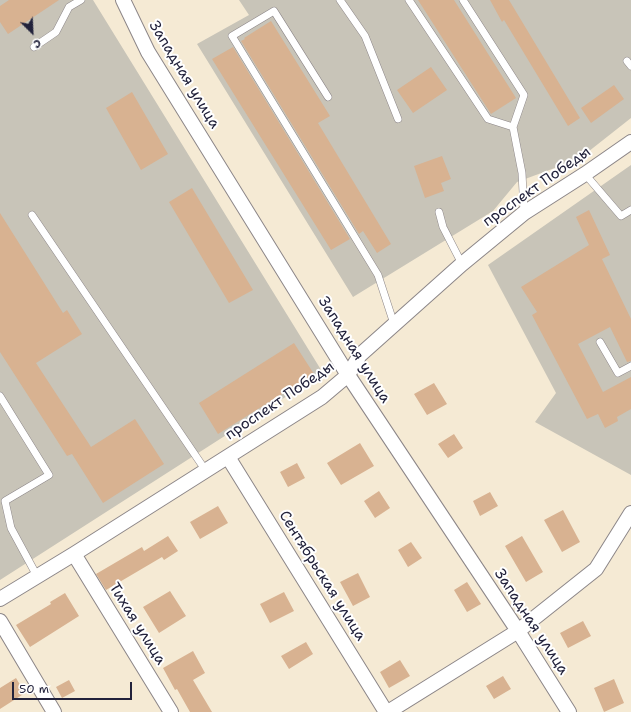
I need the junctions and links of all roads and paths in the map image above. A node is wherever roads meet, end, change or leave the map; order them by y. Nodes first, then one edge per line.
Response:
1 (81, 0) edge
2 (340, 0) edge
3 (409, 0) edge
4 (463, 0) edge
5 (126, 2) edge
6 (34, 47) dead end
7 (328, 97) dead end
8 (398, 119) dead end
9 (513, 127) junction
10 (631, 142) edge
11 (585, 174) junction
12 (631, 210) edge
13 (439, 212) dead end
14 (524, 213) junction
15 (32, 215) dead end
16 (462, 264) junction
17 (394, 324) junction
18 (600, 342) dead end
19 (631, 366) edge
20 (348, 375) junction
21 (0, 396) edge
22 (228, 457) junction
23 (206, 471) junction
24 (631, 513) edge
25 (74, 554) junction
26 (37, 576) junction
27 (0, 599) edge
28 (0, 621) edge
29 (518, 631) junction
30 (54, 712) edge
31 (171, 712) edge
32 (387, 712) edge
33 (569, 712) edge

1 - 6 lane
2 - 8 lane
3 - 9 lane
4 - 9 lane
5 - 20 street, Западная улица
7 - 17 lane
9 - 14 lane
10 - 11 street, проспект Победы
11 - 12 lane
11 - 14 street, проспект Победы
13 - 16 lane
14 - 16 street, проспект Победы
15 - 23 lane
16 - 17 street, проспект Победы
17 - 20 street, проспект Победы
18 - 19 lane
20 - 22 street, проспект Победы
20 - 29 street, Западная улица
21 - 26 lane
22 - 23 street, проспект Победы
22 - 32 street, Сентябрьская улица
23 - 25 street, проспект Победы
24 - 29 street
25 - 26 street, проспект Победы
25 - 31 street, Тихая улица
26 - 27 street, проспект Победы
28 - 30 street
29 - 32 street
29 - 33 street, Западная улица

